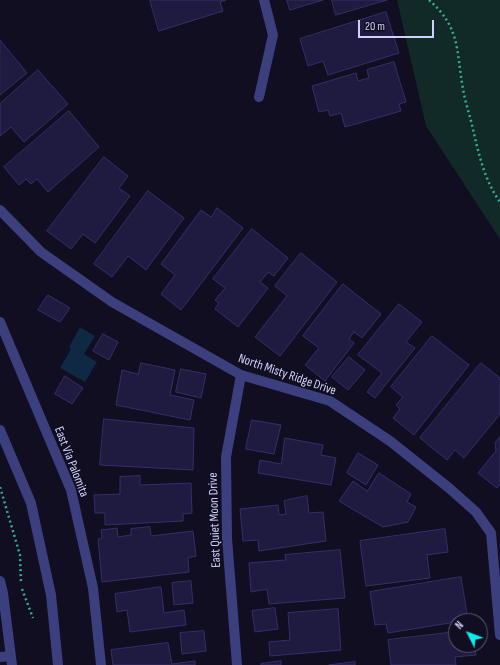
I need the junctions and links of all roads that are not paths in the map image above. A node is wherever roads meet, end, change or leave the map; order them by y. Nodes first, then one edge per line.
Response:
1 (264, 0) edge
2 (259, 97) dead end
3 (0, 210) edge
4 (0, 322) edge
5 (241, 376) junction
6 (0, 430) edge
7 (0, 581) edge
8 (500, 635) edge
9 (7, 659) edge
10 (58, 665) edge
11 (101, 665) edge
12 (237, 665) edge

1 - 2 street
3 - 5 street, North Misty Ridge Drive
4 - 11 street, East Via Palomita
5 - 8 street, North Misty Ridge Drive
5 - 12 street, East Quiet Moon Drive
6 - 10 street
7 - 9 street

